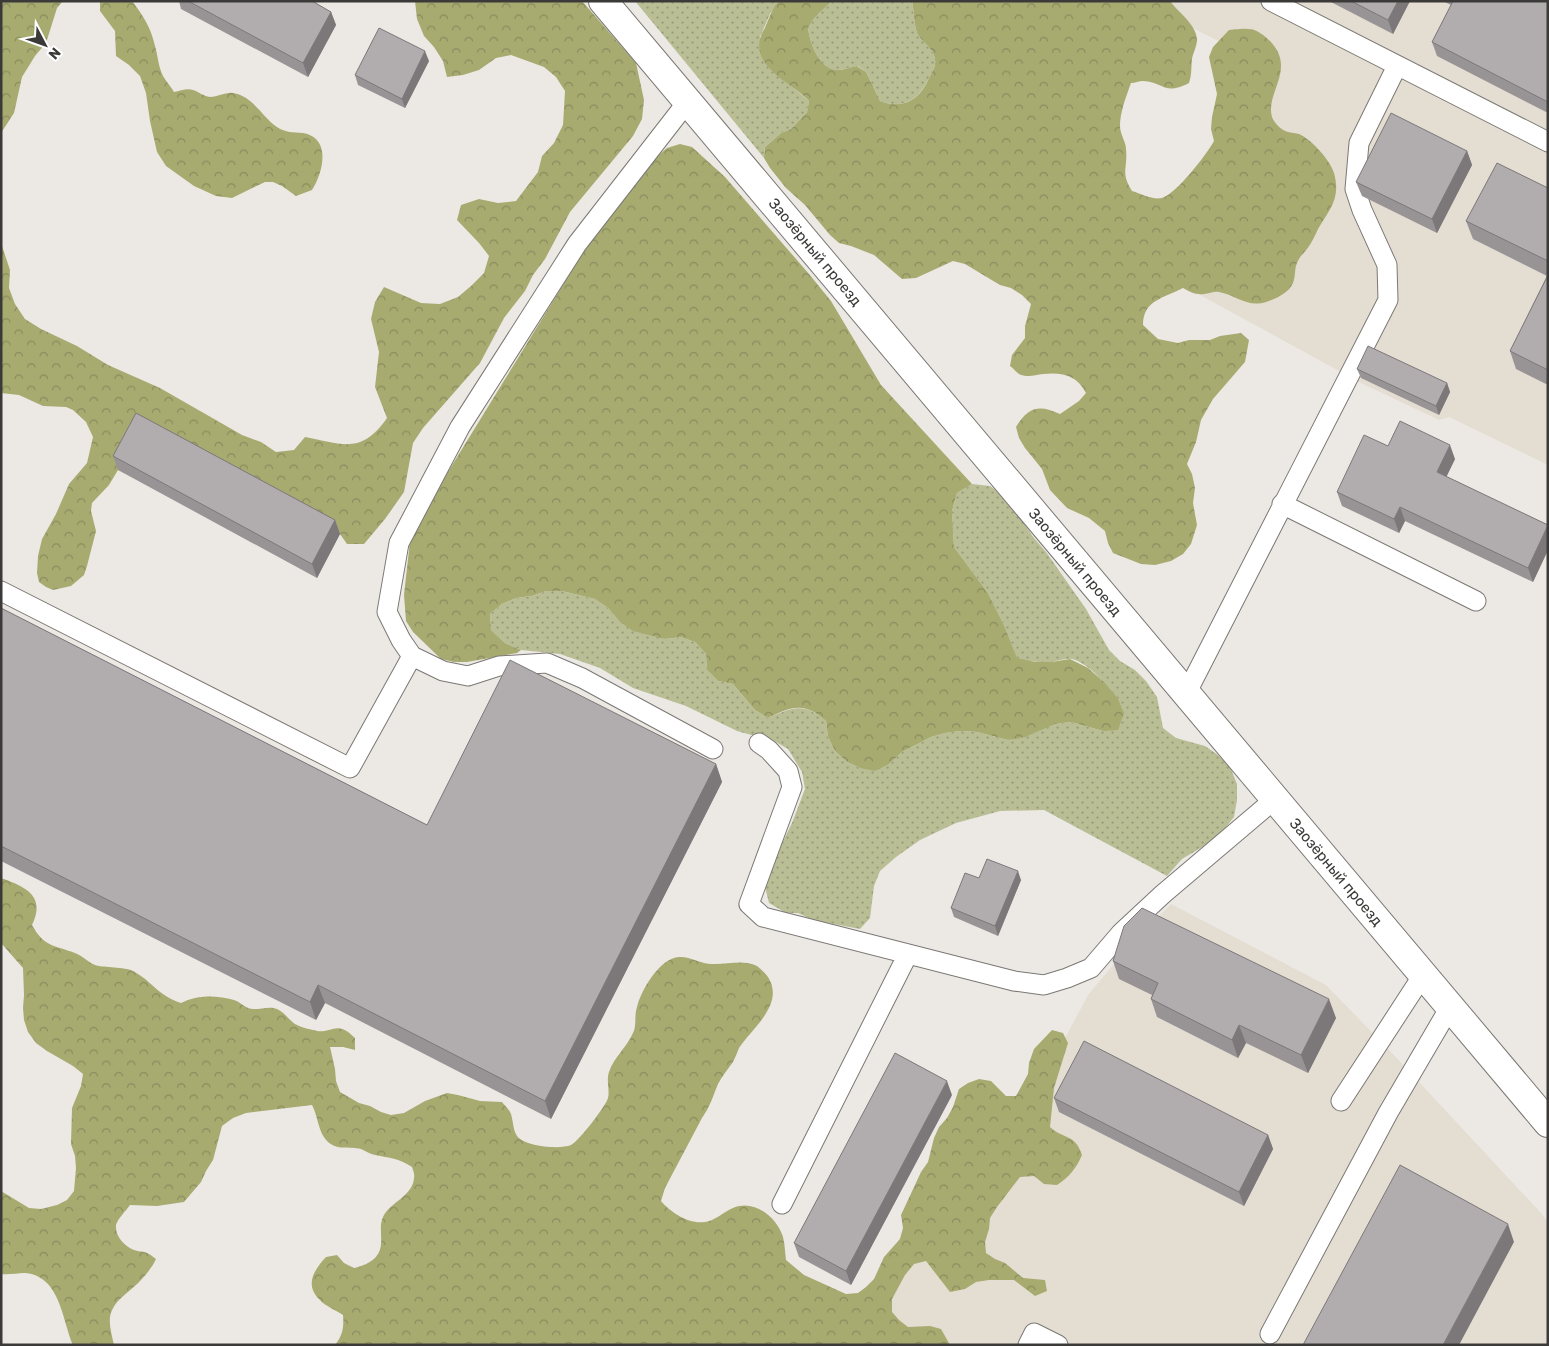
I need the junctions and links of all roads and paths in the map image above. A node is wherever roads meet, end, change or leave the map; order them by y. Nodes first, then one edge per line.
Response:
1 (602, 1) edge
2 (1271, 1) edge
3 (1397, 66) junction
4 (688, 101) junction
5 (1548, 142) edge
6 (1282, 504) junction
7 (1, 591) edge
8 (1476, 601) dead end
9 (412, 656) junction
10 (1186, 694) junction
11 (759, 743) dead end
12 (713, 749) dead end
13 (1275, 799) junction
14 (908, 954) junction
15 (1423, 975) junction
16 (1450, 1007) junction
17 (1340, 1101) dead end
18 (1548, 1123) edge
19 (782, 1204) dead end
20 (1270, 1334) dead end
21 (1028, 1345) edge
22 (1058, 1345) edge

1 - 4 street, Заозёрный проезд
2 - 3 lane
3 - 5 lane
3 - 6 lane
4 - 9 lane
4 - 10 street, Заозёрный проезд
6 - 8 lane
6 - 10 lane
7 - 9 lane
9 - 12 lane
10 - 13 street, Заозёрный проезд
11 - 14 lane
13 - 14 lane
13 - 15 street, Заозёрный проезд
14 - 19 lane
15 - 16 street, Заозёрный проезд
15 - 17 lane
16 - 18 street, Заозёрный проезд
16 - 20 lane
21 - 22 lane

